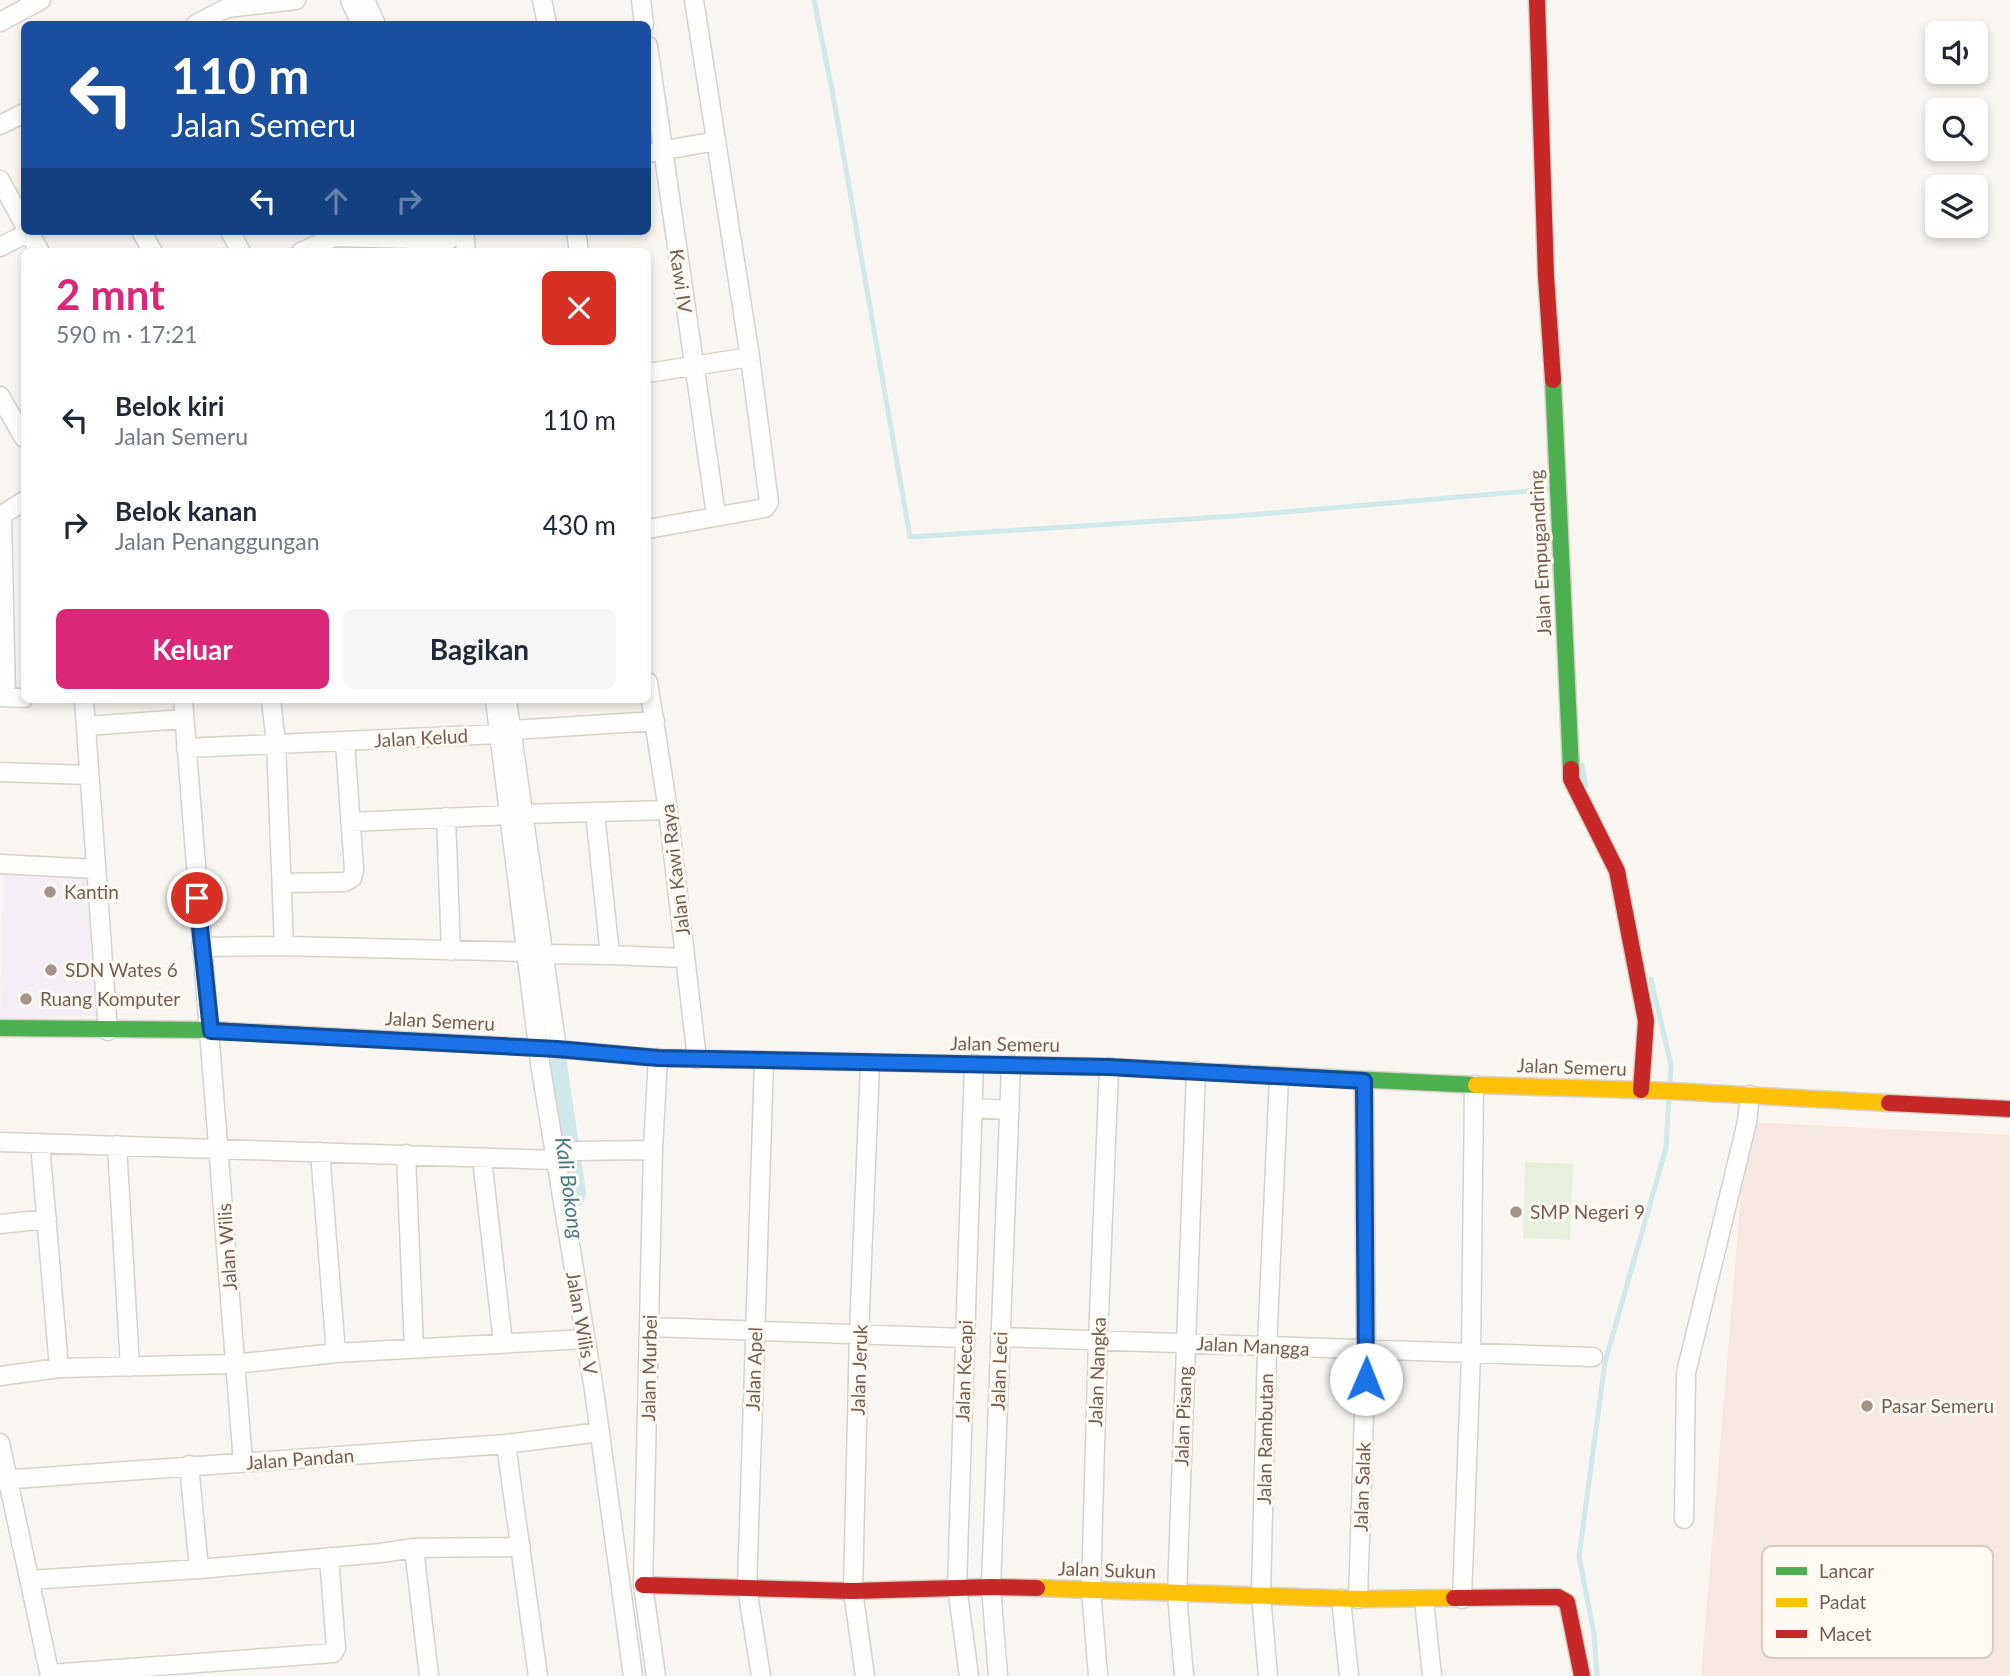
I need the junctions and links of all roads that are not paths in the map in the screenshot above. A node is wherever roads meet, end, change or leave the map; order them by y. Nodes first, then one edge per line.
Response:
1 (41, 0) edge
2 (296, 0) edge
3 (350, 0) edge
4 (365, 0) edge
5 (542, 0) edge
6 (641, 0) edge
7 (694, 0) edge
8 (1538, 0) edge
9 (22, 4) edge
10 (225, 4) edge
11 (200, 21) edge
12 (360, 21) edge
13 (375, 21) edge
14 (546, 21) edge
15 (644, 21) edge
16 (0, 22) edge
17 (651, 91) edge
18 (21, 114) edge
19 (0, 125) edge
20 (716, 141) junction
21 (655, 152) edge
22 (0, 180) edge
23 (21, 218) edge
24 (21, 233) edge
25 (452, 239) edge
26 (321, 241) edge
27 (0, 247) edge
28 (750, 357) junction
29 (694, 364) junction
30 (651, 372) edge
31 (3, 407) edge
32 (21, 434) edge
33 (21, 503) edge
34 (716, 515) junction
35 (1, 516) edge
36 (651, 527) edge
37 (651, 696) edge
38 (3, 697) edge
39 (21, 698) edge
40 (84, 703) edge
41 (183, 703) edge
42 (271, 703) edge
43 (496, 703) edge
44 (507, 703) edge
45 (184, 719) junction
46 (656, 720) junction
47 (87, 726) junction
48 (505, 732) junction
49 (345, 742) junction
50 (276, 743) junction
51 (186, 748) junction
52 (0, 772) edge
53 (89, 775) junction
54 (668, 810) junction
55 (595, 813) junction
56 (517, 815) junction
57 (446, 817) junction
58 (350, 822) junction
59 (0, 864) edge
60 (96, 869) junction
61 (282, 883) junction
62 (284, 946) junction
63 (201, 947) junction
64 (451, 951) junction
65 (536, 953) junction
66 (610, 955) junction
67 (685, 958) junction
68 (0, 1028) edge
69 (108, 1031) junction
70 (211, 1031) junction
71 (548, 1048) junction
72 (658, 1058) junction
73 (696, 1059) junction
74 (764, 1061) junction
75 (870, 1064) junction
76 (974, 1064) junction
77 (1011, 1065) junction
78 (1109, 1067) junction
79 (1196, 1071) junction
80 (1279, 1076) junction
81 (1364, 1081) junction
82 (1474, 1085) junction
83 (1646, 1090) junction
84 (1750, 1095) junction
85 (973, 1108) junction
86 (2010, 1109) edge
87 (1010, 1110) junction
88 (0, 1142) edge
89 (40, 1143) junction
90 (117, 1145) junction
91 (220, 1149) junction
92 (653, 1150) junction
93 (576, 1151) dead end
94 (320, 1152) junction
95 (406, 1154) junction
96 (482, 1159) junction
97 (555, 1160) junction
98 (47, 1219) junction
99 (0, 1224) edge
100 (650, 1327) junction
101 (755, 1331) junction
102 (859, 1334) junction
103 (1000, 1337) junction
104 (966, 1338) junction
105 (585, 1339) junction
106 (1098, 1340) junction
107 (503, 1343) junction
108 (1186, 1343) junction
109 (1267, 1347) junction
110 (414, 1349) junction
111 (1366, 1352) junction
112 (336, 1353) junction
113 (1471, 1354) junction
114 (1593, 1357) dead end
115 (234, 1364) junction
116 (130, 1367) junction
117 (58, 1368) junction
118 (0, 1376) edge
119 (600, 1432) junction
120 (0, 1443) edge
121 (506, 1444) junction
122 (243, 1463) junction
123 (189, 1465) junction
124 (4, 1480) edge
125 (1684, 1519) dead end
126 (521, 1547) junction
127 (414, 1548) junction
128 (329, 1557) junction
129 (199, 1569) junction
130 (30, 1580) junction
131 (643, 1585) junction
132 (957, 1587) junction
133 (991, 1587) junction
134 (747, 1588) junction
135 (1091, 1590) junction
136 (853, 1591) junction
137 (1177, 1594) junction
138 (1261, 1595) junction
139 (1349, 1599) junction
140 (1462, 1599) junction
141 (1424, 1600) junction
142 (50, 1675) edge
143 (429, 1676) edge
144 (538, 1676) edge
145 (633, 1676) edge
146 (656, 1676) edge
147 (761, 1676) edge
148 (865, 1676) edge
149 (969, 1676) edge
150 (998, 1676) edge
151 (1098, 1676) edge
152 (1184, 1676) edge
153 (1268, 1676) edge
154 (1349, 1676) edge
155 (1432, 1676) edge
156 (1582, 1676) edge

1 - 9 street
2 - 10 street
3 - 12 street
4 - 13 street
5 - 14 street
6 - 15 street
7 - 20 street
8 - 83 street, Jalan Empugandring
9 - 16 street
10 - 11 street
17 - 21 street, Kawi IV
18 - 19 street
20 - 21 street
20 - 28 street
21 - 29 street, Kawi IV
22 - 23 street
24 - 27 street
25 - 26 street
28 - 29 street
28 - 34 street
29 - 30 street
29 - 34 street, Kawi IV
31 - 32 street
33 - 35 street
34 - 36 street
35 - 38 street
37 - 46 street, Jalan Kawi Raya
38 - 39 street
40 - 47 street
41 - 45 street, Jalan Wilis
42 - 50 street
43 - 48 street
44 - 48 street
45 - 47 street
45 - 51 street, Jalan Wilis
46 - 48 street, Jalan Kelud
46 - 54 street, Jalan Kawi Raya
47 - 53 street
48 - 49 street, Jalan Kelud
48 - 56 street, Jalan Wilis V
49 - 50 street, Jalan Kelud
49 - 58 street
50 - 51 street, Jalan Kelud
50 - 61 street
51 - 63 street, Jalan Wilis
52 - 53 street
53 - 60 street
54 - 55 street
54 - 67 street, Jalan Kawi Raya
55 - 56 street
55 - 66 street
56 - 57 street
56 - 65 street, Jalan Wilis V
57 - 58 street
57 - 64 street
58 - 61 street
59 - 60 street
60 - 69 street
61 - 62 street
62 - 63 street
62 - 64 street
63 - 70 street, Jalan Wilis
64 - 65 street
65 - 66 street
65 - 71 street, Jalan Wilis V
66 - 67 street
67 - 73 street, Jalan Kawi Raya
68 - 69 street, Jalan Semeru
69 - 70 street, Jalan Semeru
70 - 71 street, Jalan Semeru
70 - 91 street, Jalan Wilis
71 - 72 street, Jalan Semeru
71 - 97 street, Jalan Wilis V
72 - 73 street, Jalan Semeru
72 - 92 street, Jalan Murbei
73 - 74 street, Jalan Semeru
74 - 75 street, Jalan Semeru
74 - 101 street, Jalan Apel
75 - 76 street, Jalan Semeru
75 - 102 street, Jalan Jeruk
76 - 77 street, Jalan Semeru
76 - 85 street, Jalan Kecapi
77 - 78 street, Jalan Semeru
77 - 87 street, Jalan Leci
78 - 79 street, Jalan Semeru
78 - 106 street, Jalan Nangka
79 - 80 street, Jalan Semeru
79 - 108 street, Jalan Pisang
80 - 81 street, Jalan Semeru
80 - 109 street, Jalan Rambutan
81 - 82 street, Jalan Semeru
81 - 111 street, Jalan Salak
82 - 83 street, Jalan Semeru
82 - 113 street
83 - 84 street, Jalan Semeru
84 - 86 street, Jalan Semeru
84 - 125 street
85 - 87 street
85 - 104 street, Jalan Kecapi
87 - 103 street, Jalan Leci
88 - 89 street
89 - 90 street
89 - 98 street
90 - 91 street
90 - 116 street
91 - 94 street
91 - 115 street, Jalan Wilis
92 - 93 street
92 - 100 street, Jalan Murbei
94 - 95 street
94 - 112 street
95 - 96 street
95 - 110 street
96 - 97 street
96 - 107 street
97 - 105 street, Jalan Wilis V
98 - 99 street
98 - 117 street
100 - 101 street
100 - 131 street, Jalan Murbei
101 - 102 street
101 - 134 street, Jalan Apel
102 - 104 street
102 - 136 street, Jalan Jeruk
103 - 106 street, Jalan Mangga
103 - 133 street, Jalan Leci
104 - 132 street, Jalan Kecapi
105 - 107 street
105 - 119 street, Jalan Wilis V
106 - 108 street, Jalan Mangga
106 - 135 street, Jalan Nangka
107 - 110 street
108 - 109 street, Jalan Mangga
108 - 137 street, Jalan Pisang
109 - 111 street, Jalan Mangga
109 - 138 street, Jalan Rambutan
110 - 112 street
111 - 113 street, Jalan Mangga
111 - 139 street, Jalan Salak
112 - 115 street
113 - 114 street, Jalan Mangga
113 - 140 street
115 - 116 street
115 - 122 street, Jalan Wilis
116 - 117 street
117 - 118 street
119 - 121 street, Jalan Pandan
119 - 145 street, Jalan Wilis V
120 - 124 street
121 - 122 street, Jalan Pandan
121 - 126 street
122 - 123 street, Jalan Pandan
123 - 124 street, Jalan Pandan
123 - 129 street
124 - 130 street
126 - 127 street
126 - 144 street
127 - 128 street
127 - 143 street
128 - 129 street
128 - 142 street
129 - 130 street
130 - 142 street
131 - 134 street, Jalan Sukun
131 - 146 street, Jalan Murbei
132 - 133 street, Jalan Sukun
132 - 136 street, Jalan Sukun
132 - 149 street, Jalan Kecapi
133 - 135 street, Jalan Sukun
133 - 150 street, Jalan Leci
134 - 136 street, Jalan Sukun
134 - 147 street, Jalan Apel
135 - 137 street, Jalan Sukun
135 - 151 street, Jalan Nangka
136 - 148 street, Jalan Jeruk
137 - 138 street, Jalan Sukun
137 - 152 street, Jalan Pisang
138 - 139 street, Jalan Sukun
138 - 153 street, Jalan Rambutan
139 - 141 street, Jalan Sukun
139 - 154 street, Jalan Salak
140 - 141 street, Jalan Sukun
140 - 156 street, Jalan Sukun
141 - 155 street

